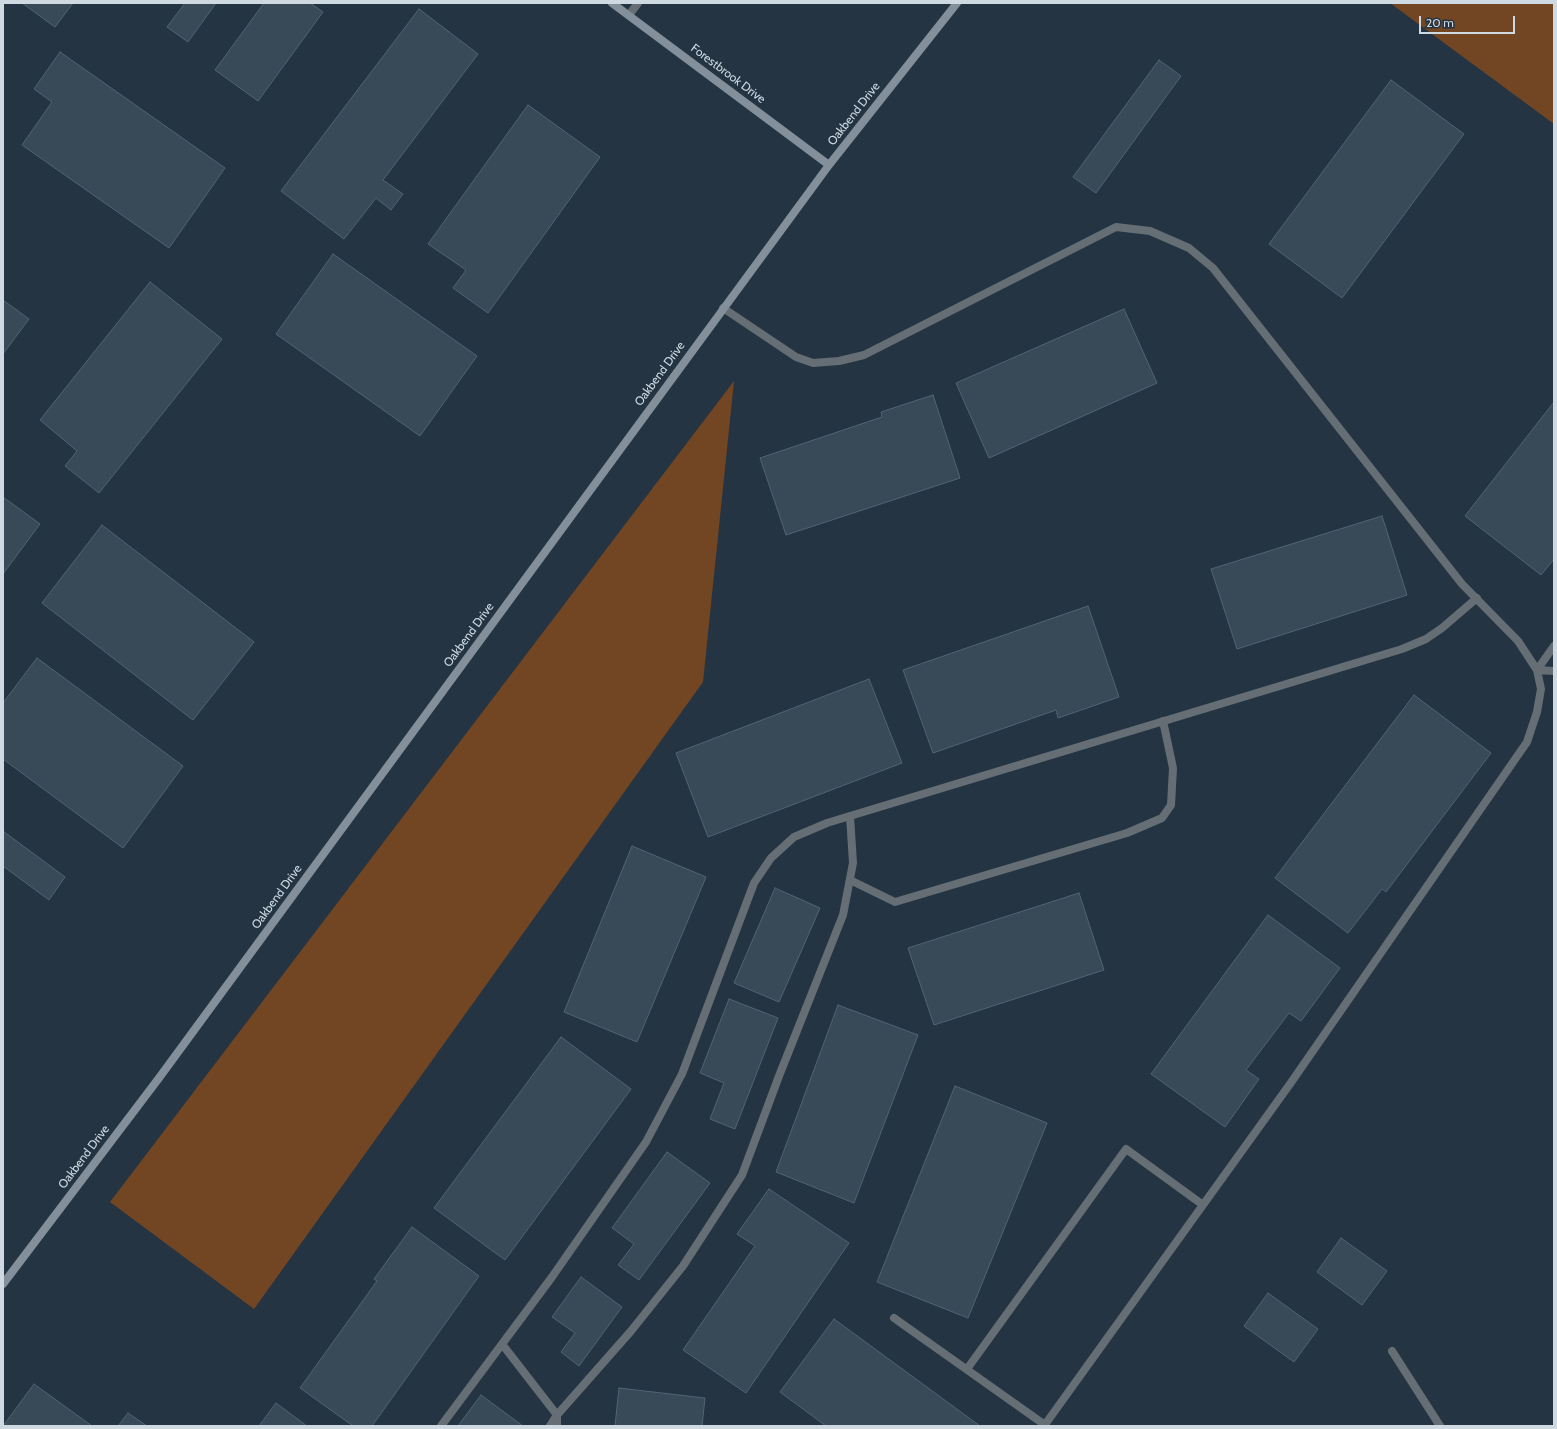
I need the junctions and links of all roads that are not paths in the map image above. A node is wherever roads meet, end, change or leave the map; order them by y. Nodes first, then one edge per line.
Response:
1 (612, 3) edge
2 (638, 3) edge
3 (957, 3) edge
4 (629, 15) junction
5 (829, 165) junction
6 (723, 308) junction
7 (1477, 598) junction
8 (1554, 646) edge
9 (1536, 670) junction
10 (1554, 671) edge
11 (1163, 722) junction
12 (850, 816) junction
13 (850, 880) junction
14 (1203, 1205) junction
15 (3, 1284) edge
16 (894, 1318) dead end
17 (502, 1344) junction
18 (1392, 1351) dead end
19 (967, 1369) junction
20 (557, 1415) junction
21 (1045, 1425) edge
22 (441, 1426) edge
23 (550, 1426) edge
24 (558, 1426) edge
25 (1440, 1426) edge

1 - 4 street, Forestbrook Drive
2 - 4 lane
3 - 5 street, Oakbend Drive
4 - 5 street, Forestbrook Drive
5 - 6 street, Oakbend Drive
6 - 7 lane
6 - 15 street, Oakbend Drive
7 - 9 lane
7 - 11 lane
8 - 9 lane
9 - 10 lane
9 - 14 lane
11 - 12 lane
11 - 13 lane
12 - 13 lane
12 - 17 lane
13 - 20 lane
14 - 19 lane
14 - 21 lane
16 - 19 lane
17 - 20 lane
17 - 22 lane
18 - 25 lane
19 - 21 lane
20 - 23 lane
20 - 24 lane

